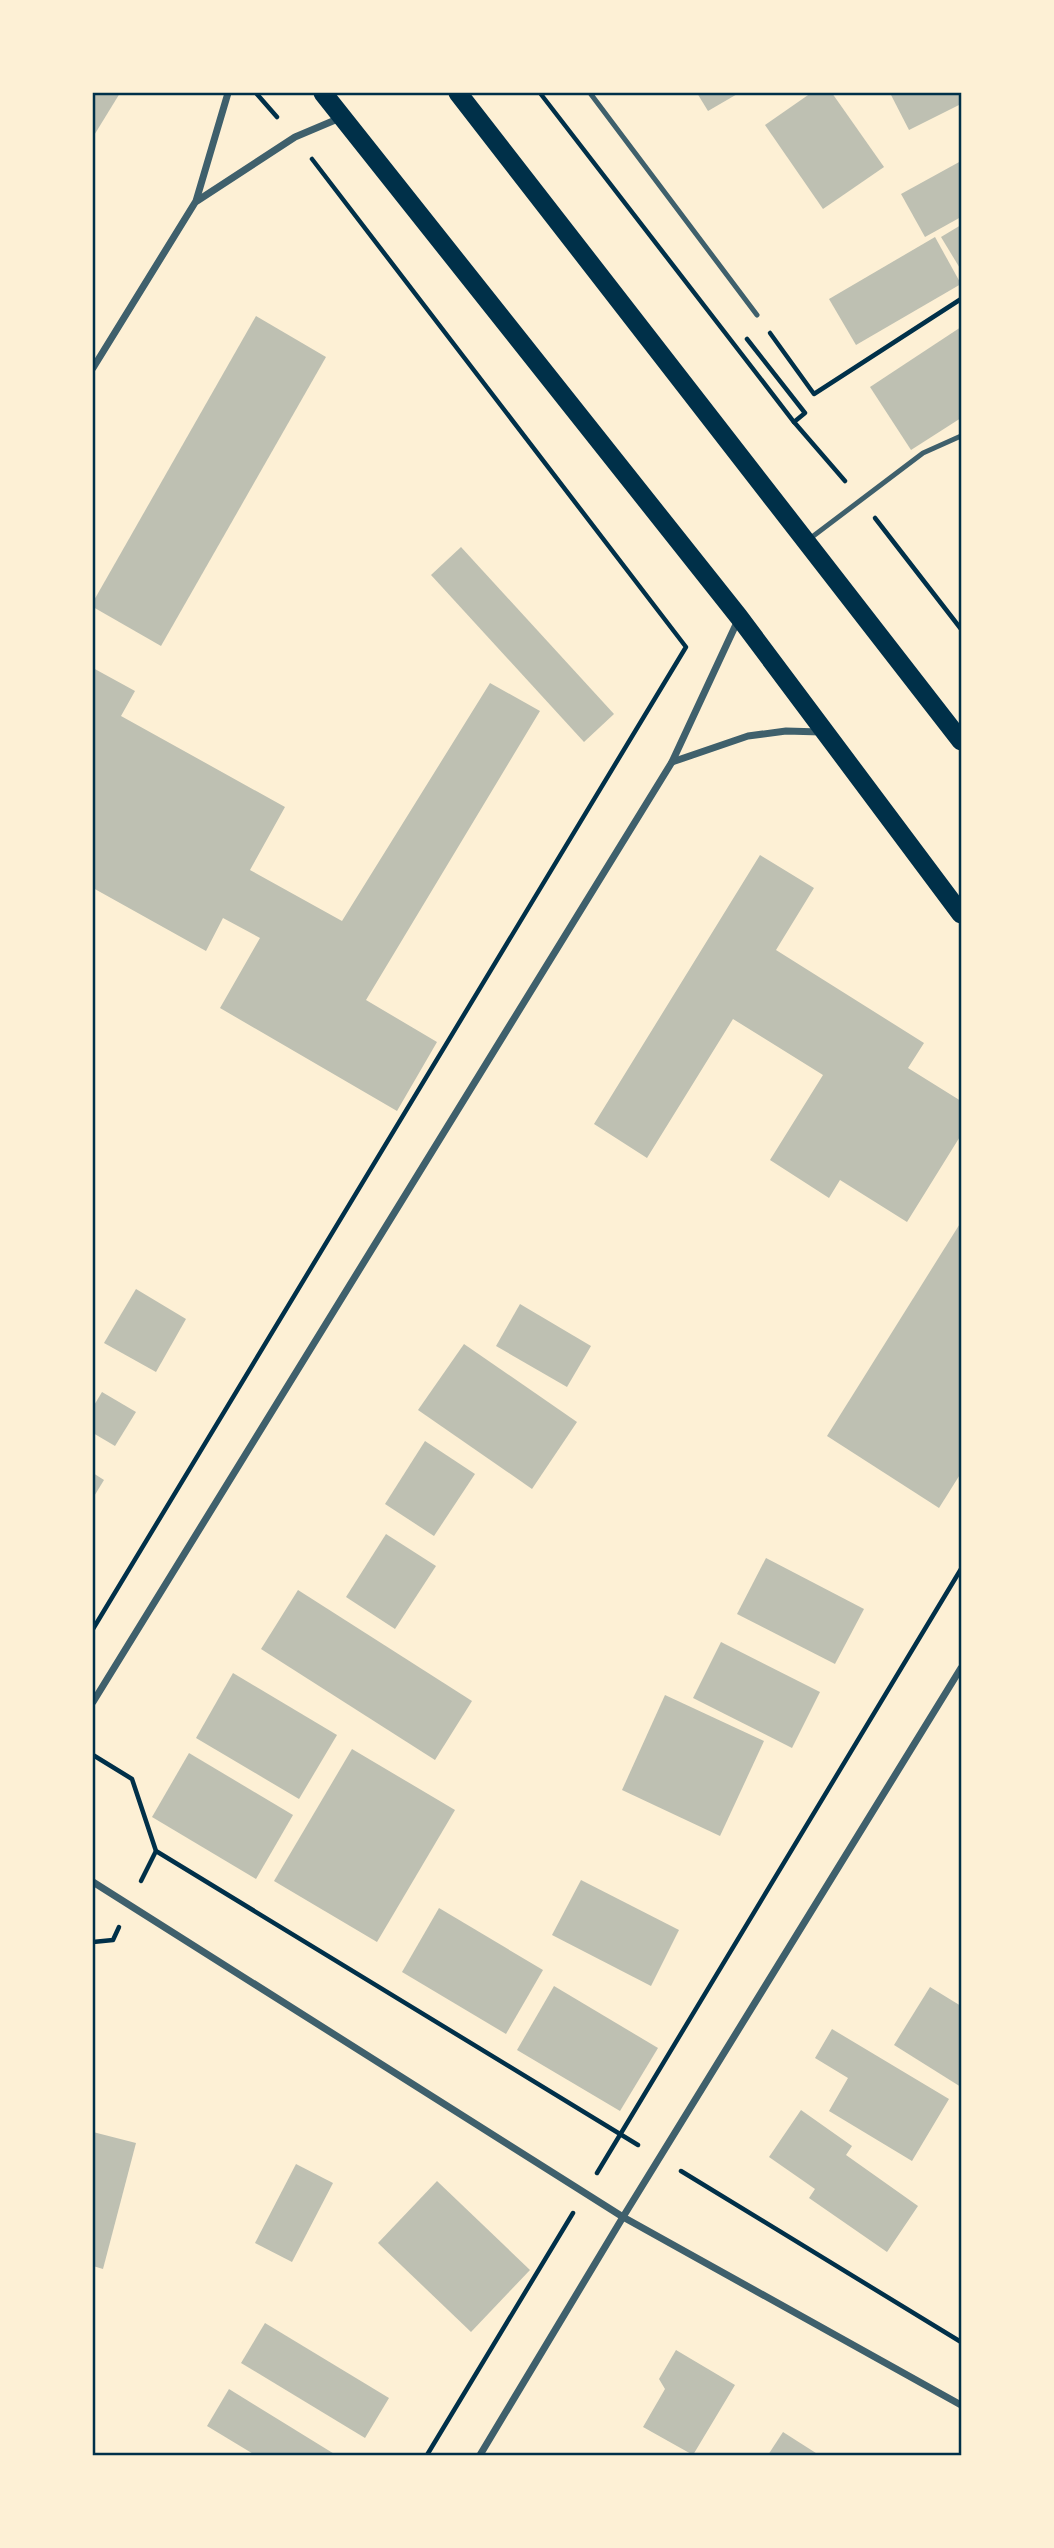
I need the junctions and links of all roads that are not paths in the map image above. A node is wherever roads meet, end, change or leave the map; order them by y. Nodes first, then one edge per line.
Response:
1 (228, 93) edge
2 (323, 93) edge
3 (458, 93) edge
4 (590, 93) edge
5 (342, 117) junction
6 (196, 201) junction
7 (757, 315) road end
8 (93, 368) edge
9 (961, 436) edge
10 (806, 541) junction
11 (739, 617) junction
12 (825, 732) junction
13 (961, 740) edge
14 (672, 762) junction
15 (961, 914) edge
16 (961, 1668) edge
17 (93, 1702) edge
18 (93, 1882) edge
19 (623, 2217) junction
20 (961, 2405) edge
21 (480, 2455) edge

1 - 6 street
2 - 5 highway
3 - 10 highway
4 - 7 lane
5 - 6 street
5 - 11 highway
6 - 8 street
9 - 10 lane
10 - 13 highway
11 - 12 highway
11 - 14 street
12 - 14 street
12 - 15 highway
14 - 17 street
16 - 19 street
18 - 19 street
19 - 20 street
19 - 21 street

